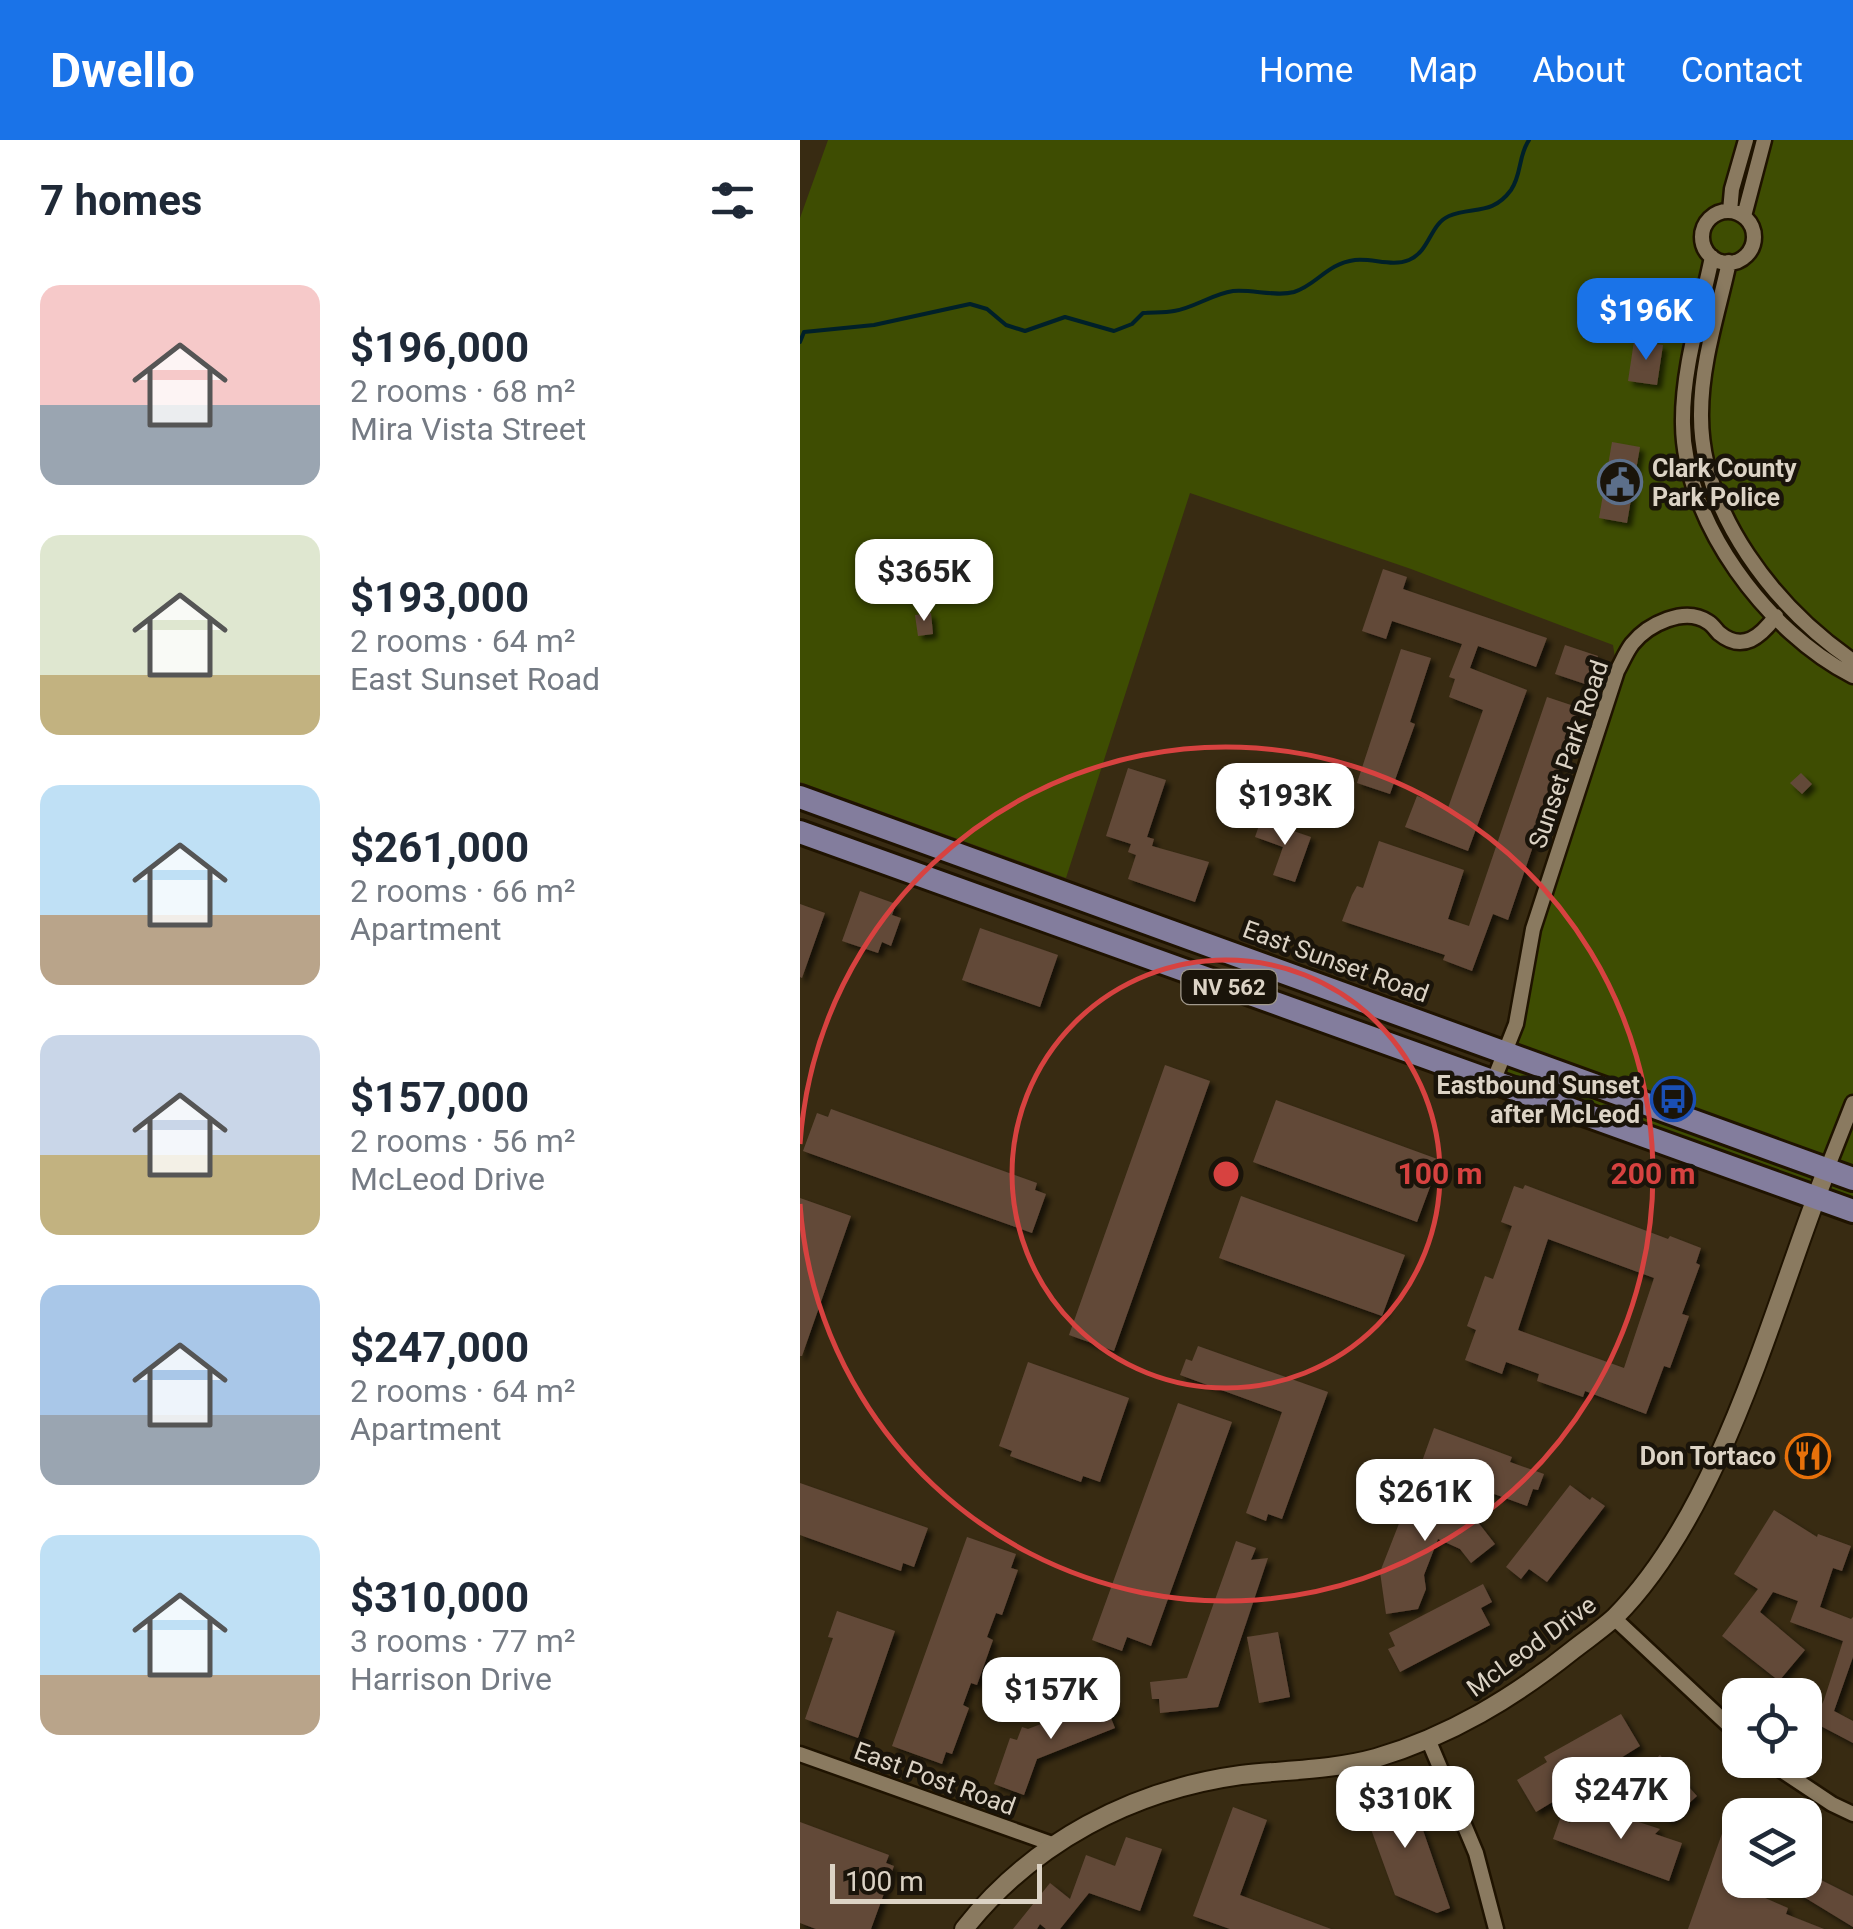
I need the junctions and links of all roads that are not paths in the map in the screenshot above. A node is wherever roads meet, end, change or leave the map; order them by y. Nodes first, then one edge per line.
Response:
1 (1746, 140) edge
2 (1764, 140) edge
3 (1737, 214) junction
4 (1712, 257) junction
5 (1729, 262) junction
6 (1782, 612) junction
7 (1853, 661) edge
8 (1853, 676) edge
9 (800, 797) edge
10 (800, 832) edge
11 (977, 860) junction
12 (966, 892) junction
13 (1505, 1051) junction
14 (1493, 1082) junction
15 (1853, 1103) edge
16 (1827, 1170) junction
17 (1853, 1179) edge
18 (1816, 1197) junction
19 (1853, 1211) edge
20 (1614, 1618) junction
21 (1722, 1719) edge
22 (1428, 1740) junction
23 (800, 1754) edge
24 (1793, 1778) edge
25 (1853, 1814) edge
26 (1055, 1845) junction
27 (964, 1929) edge
28 (1496, 1929) edge

1 - 3 street
2 - 3 street
3 - 4 street
3 - 5 street
4 - 5 street
4 - 6 street
5 - 6 street
6 - 7 street
6 - 8 street
6 - 13 street, Sunset Park Road
9 - 11 main road, East Sunset Road / NV 562
10 - 12 main road, NV 562
11 - 12 main road
11 - 13 main road, East Sunset Road / NV 562
12 - 14 main road, NV 562
13 - 14 street, Sunset Park Road
13 - 16 main road, East Sunset Road / NV 562
14 - 18 main road, NV 562
15 - 16 street, McLeod Drive
16 - 17 main road, East Sunset Road / NV 562
16 - 18 street, McLeod Drive
18 - 19 main road, NV 562
18 - 20 street, McLeod Drive
20 - 21 street
20 - 22 street, McLeod Drive
22 - 26 street, McLeod Drive
22 - 28 street
23 - 26 street, East Post Road
24 - 25 street
26 - 27 street, McLeod Drive

